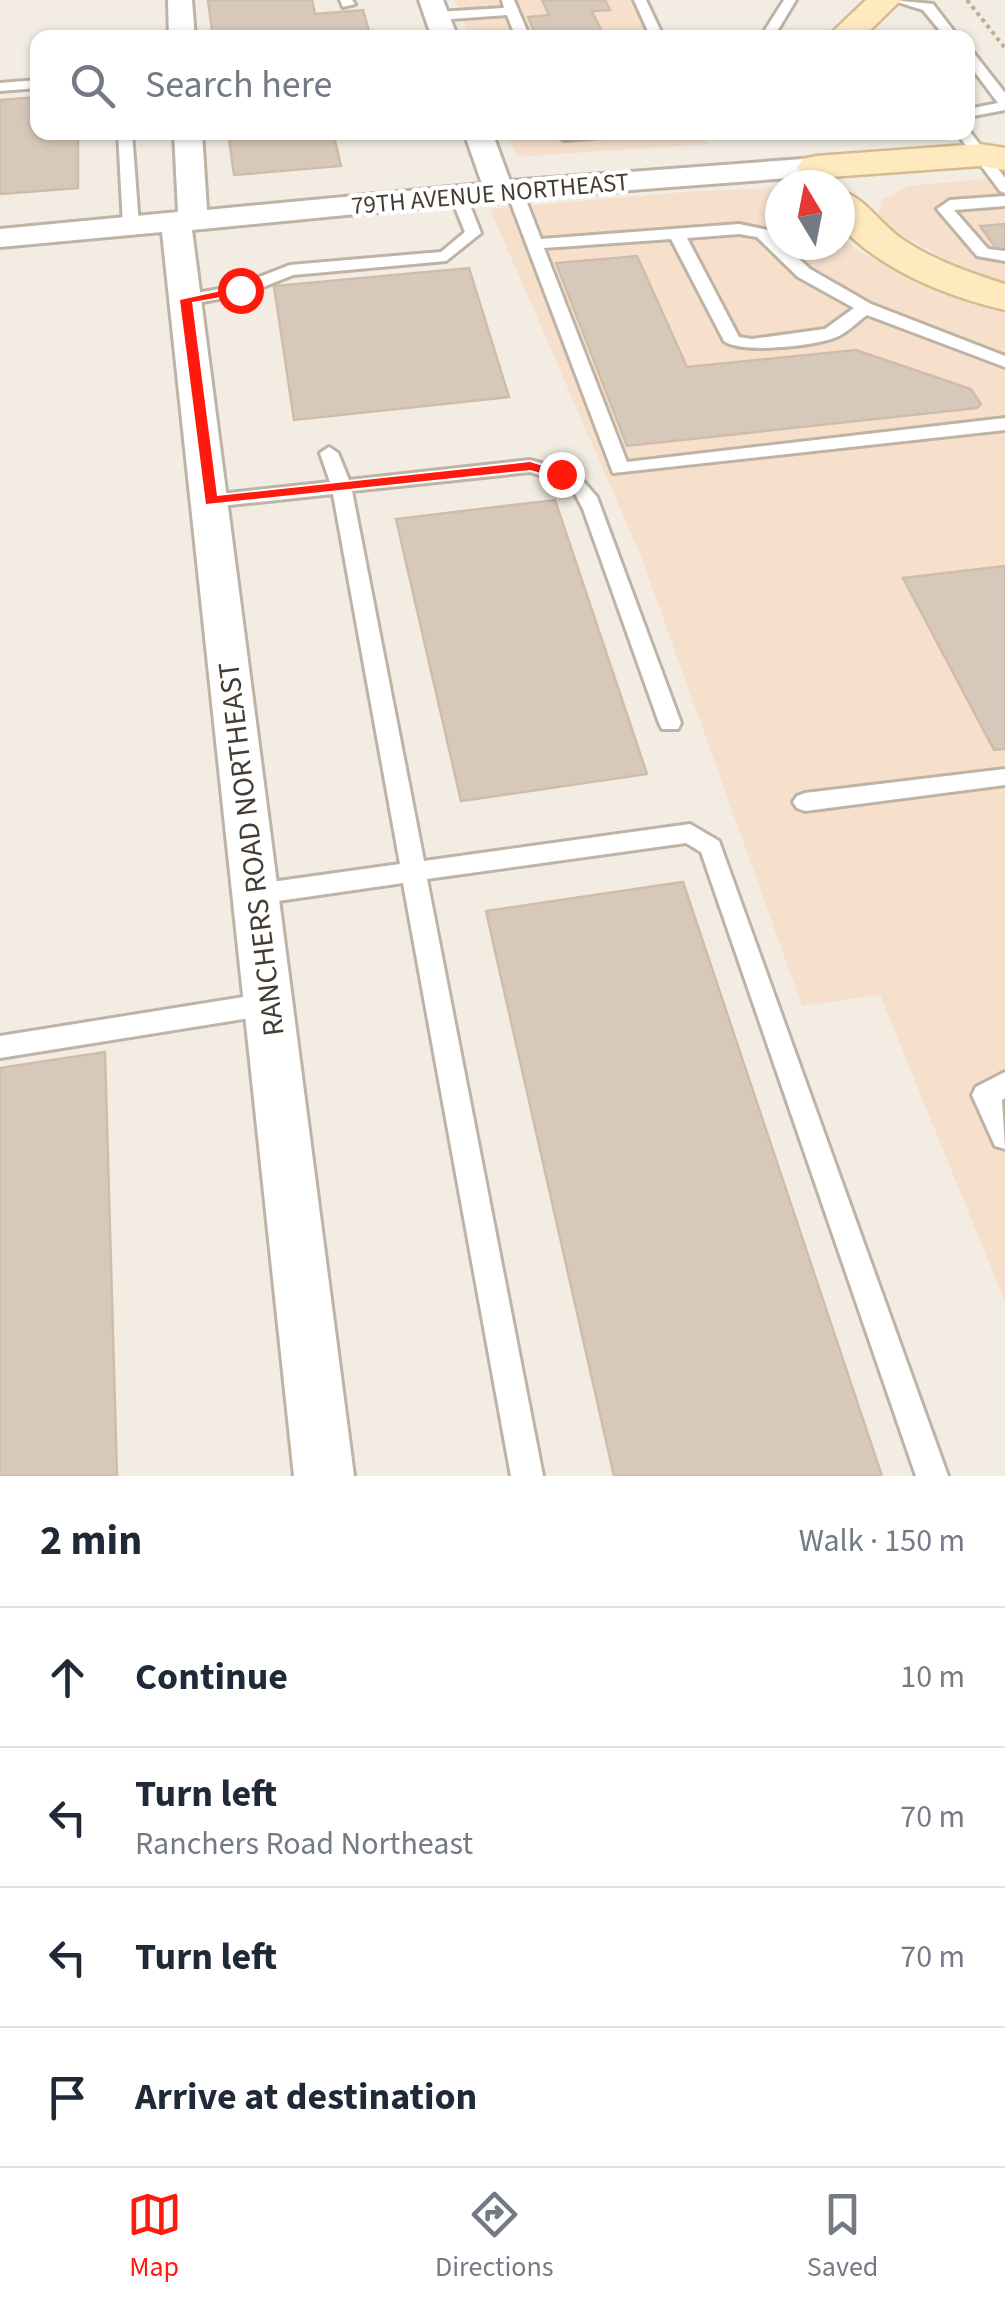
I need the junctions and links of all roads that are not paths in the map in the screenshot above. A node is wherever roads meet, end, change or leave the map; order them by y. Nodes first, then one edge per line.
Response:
1 (180, 0) edge
2 (640, 0) edge
3 (790, 0) edge
4 (885, 0) edge
5 (897, 0) edge
6 (510, 5) edge
7 (438, 18) edge
8 (182, 30) edge
9 (521, 30) edge
10 (654, 30) edge
11 (771, 30) edge
12 (851, 30) edge
13 (947, 30) edge
14 (975, 65) edge
15 (30, 85) edge
16 (0, 87) edge
17 (1005, 104) edge
18 (975, 111) edge
19 (126, 140) edge
20 (188, 140) edge
21 (482, 140) edge
22 (802, 140) edge
23 (988, 148) edge
24 (819, 170) edge
25 (855, 170) edge
26 (765, 179) edge
27 (1005, 188) edge
28 (506, 190) junction
29 (458, 195) junction
30 (1005, 201) edge
31 (855, 218) edge
32 (185, 222) junction
33 (131, 226) junction
34 (677, 234) junction
35 (0, 238) edge
36 (534, 244) junction
37 (1005, 256) edge
38 (1005, 298) edge
39 (186, 300) junction
40 (864, 308) junction
41 (1005, 362) edge
42 (1005, 424) edge
43 (329, 454) dead end
44 (341, 485) junction
45 (211, 501) junction
46 (670, 723) dead end
47 (1005, 777) edge
48 (805, 802) dead end
49 (413, 870) junction
50 (257, 894) junction
51 (270, 1004) junction
52 (0, 1048) edge
53 (1005, 1084) edge
54 (1005, 1137) edge
55 (522, 1475) edge
56 (324, 1476) edge
57 (932, 1476) edge

1 - 8 street
2 - 10 lane
3 - 11 lane
4 - 12 street
5 - 13 lane
6 - 7 lane
6 - 9 lane
14 - 17 lane
15 - 16 lane
17 - 18 lane
19 - 33 lane
20 - 32 street, RANCHERS ROAD NORTHEAST
21 - 28 street
22 - 24 street
23 - 25 street, 79TH AVENUE NORTHEAST
23 - 27 lane
26 - 28 street, 79TH AVENUE NORTHEAST
28 - 29 street, 79TH AVENUE NORTHEAST
28 - 36 lane
29 - 32 street, 79TH AVENUE NORTHEAST
29 - 39 lane
30 - 37 lane
31 - 38 street
32 - 33 street, 79TH AVENUE NORTHEAST
32 - 39 street, RANCHERS ROAD NORTHEAST
33 - 35 street, 79TH AVENUE NORTHEAST
34 - 36 lane
34 - 40 lane
34 - 40 lane
36 - 42 lane
39 - 45 street, RANCHERS ROAD NORTHEAST
40 - 41 lane
43 - 44 lane
44 - 45 lane
44 - 46 lane
44 - 49 lane
45 - 50 street, RANCHERS ROAD NORTHEAST
47 - 48 lane
49 - 50 lane
49 - 55 lane
49 - 57 lane
50 - 51 street, RANCHERS ROAD NORTHEAST
51 - 52 lane
51 - 56 street, RANCHERS ROAD NORTHEAST
53 - 54 lane

